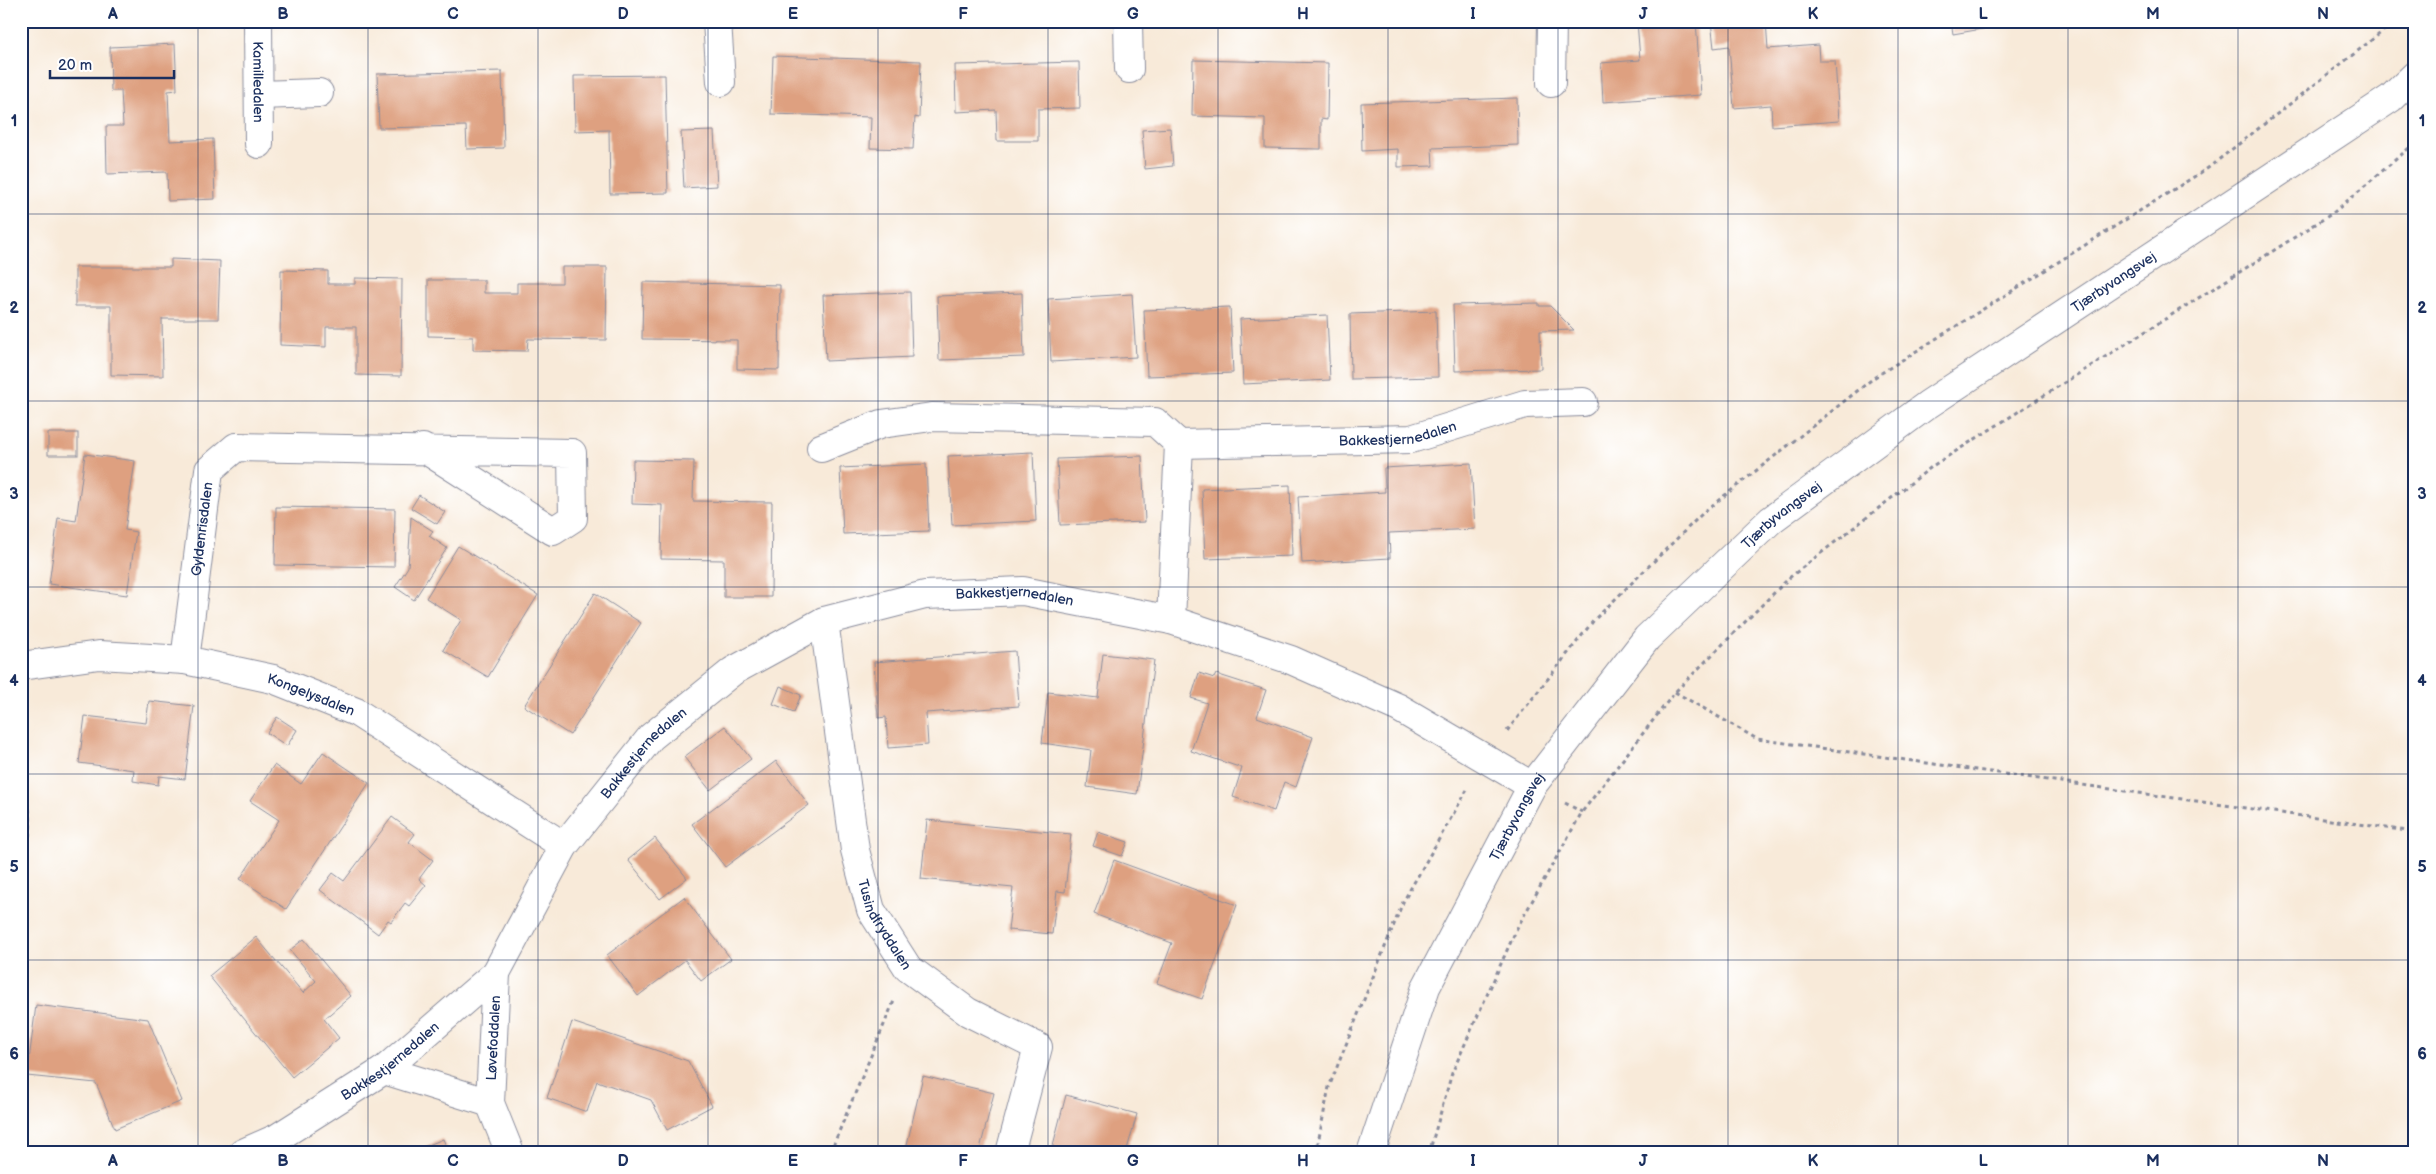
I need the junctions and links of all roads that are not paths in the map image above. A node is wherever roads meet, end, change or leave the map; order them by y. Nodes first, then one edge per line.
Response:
1 (258, 21) edge
2 (717, 21) edge
3 (1128, 21) edge
4 (1552, 21) edge
5 (1129, 69) dead end
6 (2415, 75) edge
7 (720, 82) dead end
8 (1551, 83) dead end
9 (319, 93) dead end
10 (259, 95) junction
11 (259, 144) dead end
12 (1583, 402) dead end
13 (1179, 444) junction
14 (422, 448) junction
15 (821, 448) dead end
16 (1171, 620) junction
17 (824, 621) junction
18 (185, 660) junction
19 (21, 666) edge
20 (1532, 786) junction
21 (564, 846) junction
22 (496, 973) junction
23 (384, 1070) junction
24 (490, 1103) junction
25 (243, 1153) edge
26 (510, 1153) edge
27 (1010, 1153) edge
28 (1371, 1153) edge

1 - 10 street, Kamilledalen
2 - 7 street
3 - 5 street
4 - 8 street
6 - 20 street, Tjærbyvangsvej
9 - 10 street
10 - 11 street, Kamilledalen
12 - 13 street, Bakkestjernedalen
13 - 15 street
13 - 16 street
14 - 14 street, Gyldenrisdalen
14 - 18 street, Gyldenrisdalen
16 - 17 street, Bakkestjernedalen
16 - 20 street, Bakkestjernedalen
17 - 21 street, Bakkestjernedalen
17 - 27 street, Tusindfryddalen
18 - 19 street, Kongelysdalen
18 - 21 street, Kongelysdalen
20 - 28 street, Tjærbyvangsvej
21 - 22 street, Bakkestjernedalen
22 - 23 street, Bakkestjernedalen
22 - 24 street, Løvefoddalen
23 - 24 street, Løvefoddalen
23 - 25 street, Bakkestjernedalen
24 - 26 street, Løvefoddalen

